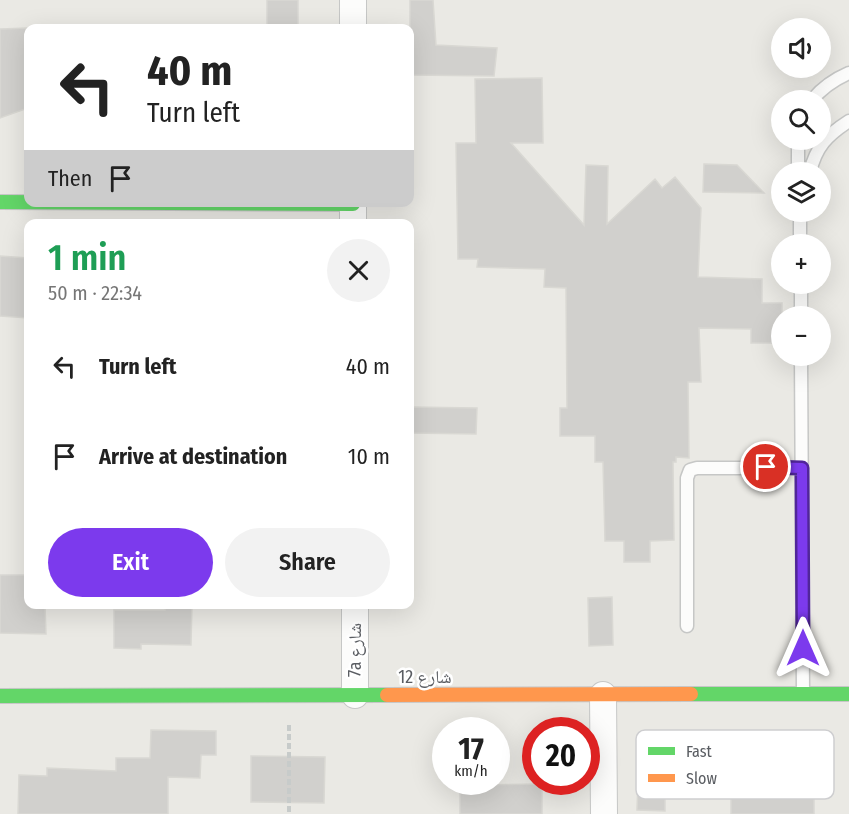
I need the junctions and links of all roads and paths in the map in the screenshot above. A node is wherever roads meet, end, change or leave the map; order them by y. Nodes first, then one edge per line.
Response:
1 (353, 0) edge
2 (353, 24) edge
3 (849, 72) edge
4 (822, 90) edge
5 (849, 121) edge
6 (814, 162) edge
7 (0, 202) edge
8 (24, 203) edge
9 (221, 207) edge
10 (353, 210) edge
11 (801, 366) edge
12 (802, 468) junction
13 (355, 609) edge
14 (687, 626) dead end
15 (803, 693) junction
16 (849, 694) edge
17 (288, 695) junction
18 (355, 695) junction
19 (603, 695) junction
20 (0, 696) edge
21 (289, 814) edge
22 (604, 814) edge

1 - 2 street
3 - 4 lane
5 - 6 lane
7 - 8 street
9 - 10 street
11 - 12 lane
12 - 14 lane
12 - 15 lane
13 - 18 street, 7a شارع
15 - 16 street, شارع 12
15 - 19 street, شارع 12
17 - 18 street, شارع 12
17 - 20 street, شارع 12
17 - 21 path
18 - 19 street, شارع 12
19 - 22 street

